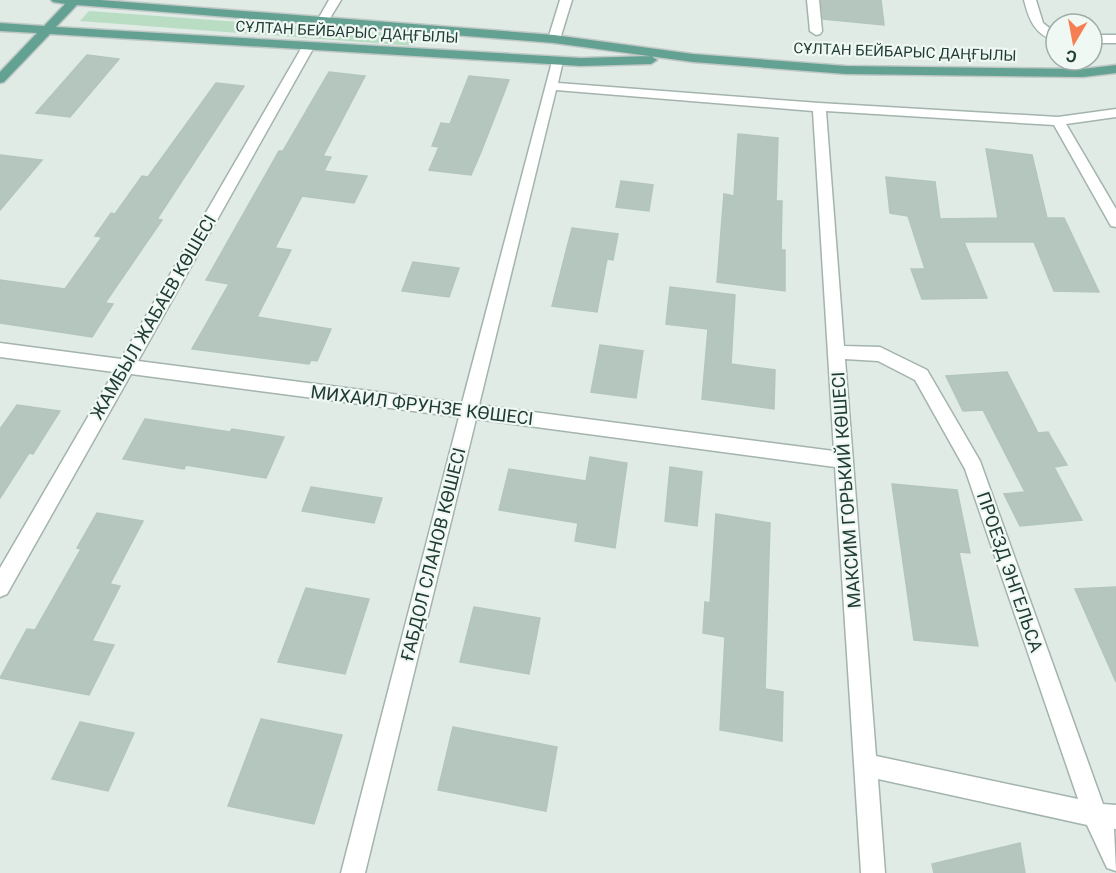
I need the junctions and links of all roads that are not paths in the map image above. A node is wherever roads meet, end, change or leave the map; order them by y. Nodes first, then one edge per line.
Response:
1 (57, 0) edge
2 (335, 0) edge
3 (566, 0) edge
4 (813, 0) edge
5 (1030, 0) edge
6 (74, 1) edge
7 (323, 21) junction
8 (0, 27) edge
9 (44, 31) junction
10 (816, 31) dead end
11 (1044, 31) edge
12 (554, 39) junction
13 (308, 47) junction
14 (693, 58) junction
15 (557, 61) junction
16 (1116, 69) edge
17 (0, 79) edge
18 (551, 86) junction
19 (819, 107) junction
20 (1116, 113) edge
21 (1058, 122) junction
22 (1116, 222) edge
23 (0, 350) edge
24 (836, 352) junction
25 (125, 366) junction
26 (469, 411) junction
27 (844, 460) junction
28 (0, 587) edge
29 (866, 765) junction
30 (1106, 816) edge
31 (1116, 859) edge
32 (353, 873) edge
33 (873, 873) edge

1 - 6 main road, СҰЛТАН БЕЙБАРЫС ДАҢҒЫЛЫ
2 - 7 street
3 - 12 street
4 - 10 street
5 - 11 street
6 - 7 main road, СҰЛТАН БЕЙБАРЫС ДАҢҒЫЛЫ
6 - 9 main road
7 - 12 main road, СҰЛТАН БЕЙБАРЫС ДАҢҒЫЛЫ
8 - 9 main road, СҰЛТАН БЕЙБАРЫС ДАҢҒЫЛЫ
9 - 13 main road, СҰЛТАН БЕЙБАРЫС ДАҢҒЫЛЫ
9 - 17 main road
12 - 14 main road, СҰЛТАН БЕЙБАРЫС ДАҢҒЫЛЫ
13 - 15 main road, СҰЛТАН БЕЙБАРЫС ДАҢҒЫЛЫ
13 - 25 street, ЖАМБЫЛ ЖАБАЕВ КӨШЕСІ
14 - 15 main road, СҰЛТАН БЕЙБАРЫС ДАҢҒЫЛЫ
14 - 16 main road, СҰЛТАН БЕЙБАРЫС ДАҢҒЫЛЫ
15 - 18 street, ҒАБДОЛ СЛАНОВ КӨШЕСІ
18 - 19 street
18 - 26 street, ҒАБДОЛ СЛАНОВ КӨШЕСІ
19 - 21 street
19 - 24 street, МАКСИМ ГОРЬКИЙ КӨШЕСІ
20 - 21 street
21 - 22 street
23 - 25 street, МИХАИЛ ФРУНЗЕ КӨШЕСІ
24 - 27 street, МАКСИМ ГОРЬКИЙ КӨШЕСІ
24 - 30 street, ПРОЕЗД ЭНГЕЛЬСА
25 - 26 street, МИХАИЛ ФРУНЗЕ КӨШЕСІ
25 - 28 street, ЖАМБЫЛ ЖАБАЕВ КӨШЕСІ
26 - 27 street, МИХАИЛ ФРУНЗЕ КӨШЕСІ
26 - 32 street, ҒАБДОЛ СЛАНОВ КӨШЕСІ
27 - 29 street, МАКСИМ ГОРЬКИЙ КӨШЕСІ
29 - 30 street
29 - 33 street, МАКСИМ ГОРЬКИЙ КӨШЕСІ
30 - 31 street, ПРОЕЗД ЭНГЕЛЬСА

